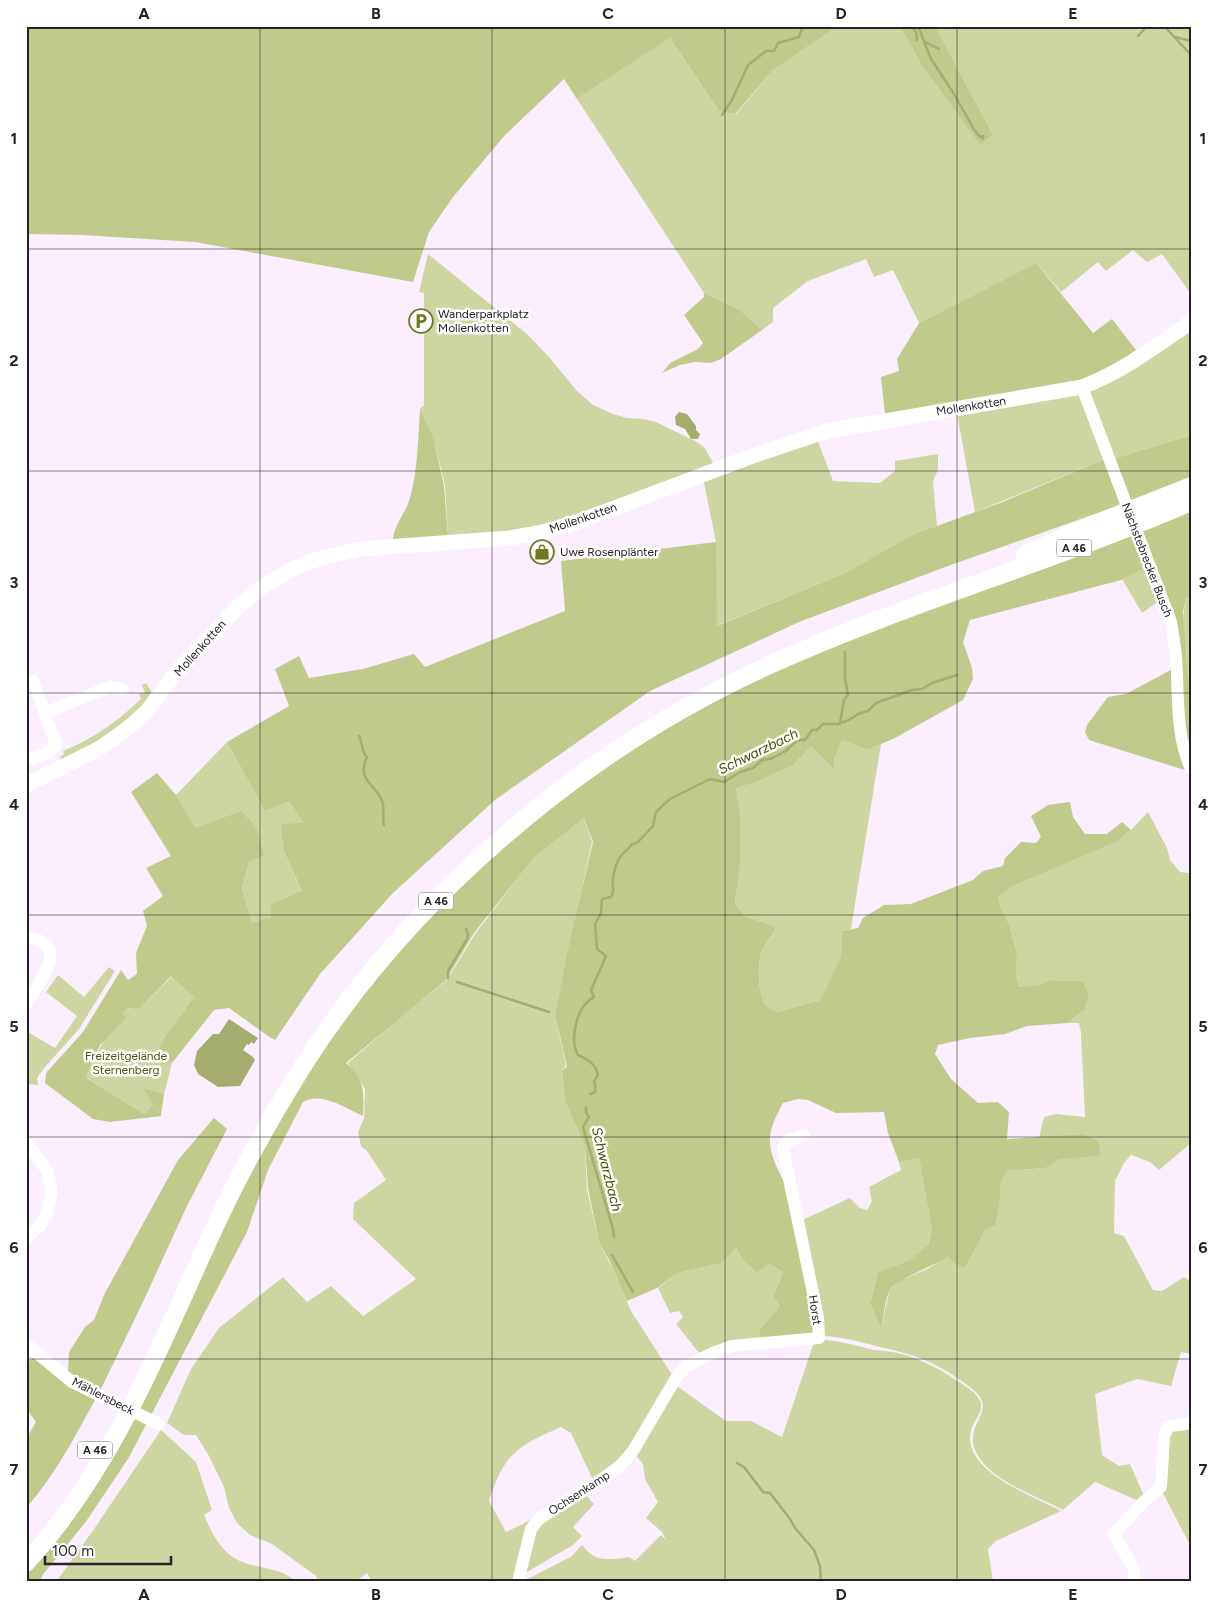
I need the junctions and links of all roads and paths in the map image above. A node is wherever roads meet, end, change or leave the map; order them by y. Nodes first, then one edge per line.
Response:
1 (1191, 322) edge
2 (1082, 387) junction
3 (1191, 486) edge
4 (1191, 502) edge
5 (35, 681) edge
6 (123, 689) dead end
7 (45, 713) junction
8 (26, 760) edge
9 (1191, 769) edge
10 (26, 785) edge
11 (26, 937) edge
12 (26, 1004) edge
13 (804, 1136) dead end
14 (26, 1143) edge
15 (26, 1238) edge
16 (26, 1344) edge
17 (657, 1411) joint
18 (1191, 1422) edge
19 (155, 1423) dead end
20 (26, 1547) edge
21 (26, 1563) edge
22 (518, 1582) edge
23 (1135, 1582) edge

1 - 2 main road, Mollenkotten
2 - 9 street, Nächstebrecker Busch
2 - 10 main road, Mollenkotten
3 - 20 highway, A 46
4 - 21 highway, A 46
5 - 7 street
6 - 7 street
7 - 8 street
11 - 12 street
13 - 17 street, Horst
14 - 15 street
16 - 19 street, Mählersbeck
17 - 22 street, Ochsenkamp
18 - 23 street

